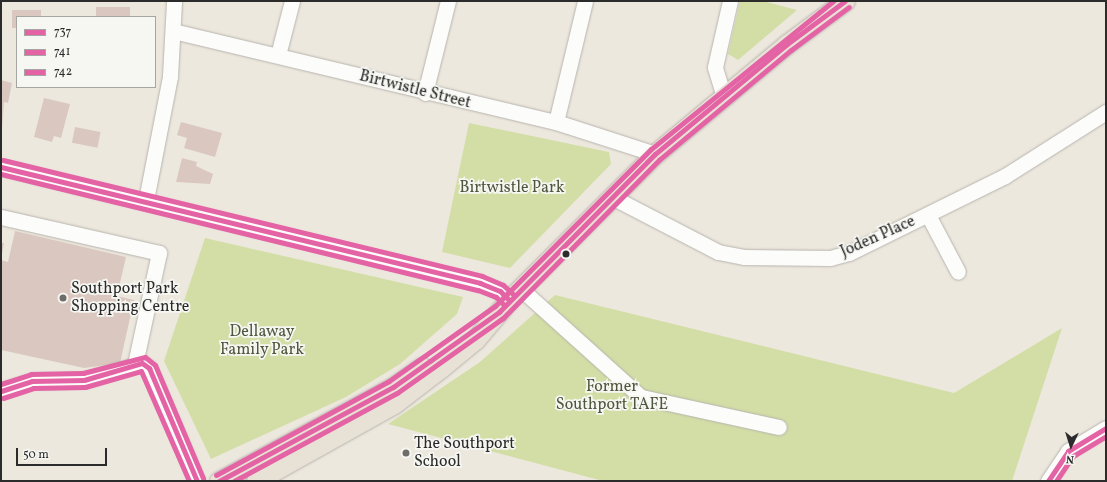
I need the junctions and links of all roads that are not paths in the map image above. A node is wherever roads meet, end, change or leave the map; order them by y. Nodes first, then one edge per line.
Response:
1 (174, 1) edge
2 (292, 1) edge
3 (448, 1) edge
4 (585, 1) edge
5 (730, 1) edge
6 (845, 1) edge
7 (173, 31) junction
8 (278, 55) junction
9 (425, 93) junction
10 (724, 97) junction
11 (1106, 112) edge
12 (556, 122) junction
13 (655, 154) junction
14 (1, 167) edge
15 (612, 197) junction
16 (146, 200) junction
17 (928, 215) junction
18 (1, 217) edge
19 (958, 272) dead end
20 (510, 300) junction
21 (135, 364) junction
22 (1, 391) edge
23 (779, 427) dead end
24 (1106, 428) edge
25 (197, 481) edge
26 (219, 481) edge
27 (256, 481) edge
28 (1048, 481) edge

1 - 7 street
2 - 8 street
3 - 9 street
4 - 12 street
5 - 10 street
6 - 10 main road
7 - 8 street, Birtwistle Street
7 - 16 street
8 - 9 street, Birtwistle Street
9 - 12 street, Birtwistle Street
10 - 13 main road
11 - 17 street, Joden Place
12 - 13 street, Birtwistle Street
13 - 15 main road
14 - 16 street
15 - 17 street, Joden Place
15 - 20 main road
16 - 20 street
17 - 19 street
18 - 21 street
20 - 23 street
20 - 26 main road
20 - 27 main road
21 - 22 street
21 - 25 street
24 - 28 street

